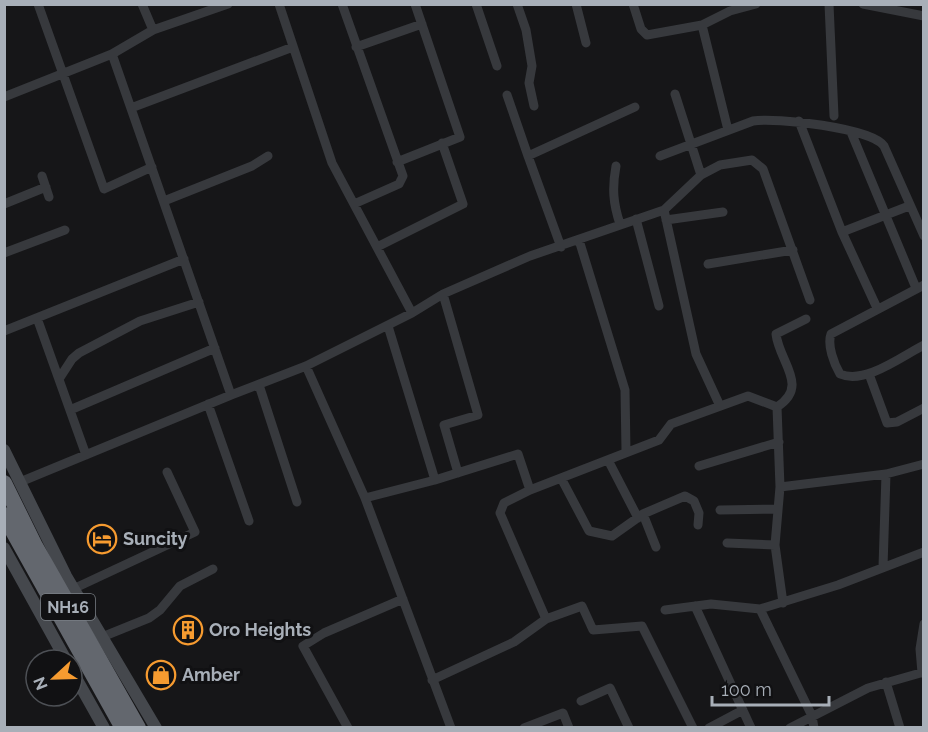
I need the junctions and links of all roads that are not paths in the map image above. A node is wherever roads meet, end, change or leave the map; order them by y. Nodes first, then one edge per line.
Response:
1 (38, 4) edge
2 (142, 4) edge
3 (228, 4) edge
4 (279, 4) edge
5 (342, 4) edge
6 (415, 4) edge
7 (476, 4) edge
8 (517, 4) edge
9 (576, 4) edge
10 (633, 4) edge
11 (756, 4) edge
12 (829, 4) edge
13 (863, 4) edge
14 (218, 7) edge
15 (924, 16) edge
16 (422, 24) junction
17 (702, 25) junction
18 (153, 30) junction
19 (586, 43) dead end
20 (293, 47) junction
21 (356, 47) junction
22 (112, 54) junction
23 (497, 66) dead end
24 (63, 74) junction
25 (675, 94) dead end
26 (507, 95) dead end
27 (4, 97) edge
28 (534, 106) dead end
29 (635, 107) dead end
30 (131, 108) junction
31 (834, 116) dead end
32 (799, 121) junction
33 (728, 130) junction
34 (851, 132) junction
35 (442, 143) junction
36 (691, 143) junction
37 (268, 156) dead end
38 (528, 156) junction
39 (660, 156) dead end
40 (397, 162) junction
41 (616, 166) dead end
42 (152, 167) junction
43 (701, 175) junction
44 (42, 176) dead end
45 (46, 187) junction
46 (50, 196) dead end
47 (164, 201) junction
48 (4, 204) edge
49 (354, 204) junction
50 (909, 206) junction
51 (663, 210) junction
52 (723, 212) dead end
53 (886, 215) junction
54 (636, 219) junction
55 (666, 220) junction
56 (620, 224) junction
57 (65, 230) dead end
58 (842, 232) junction
59 (924, 236) edge
60 (579, 240) junction
61 (377, 247) junction
62 (561, 247) junction
63 (793, 250) junction
64 (4, 253) edge
65 (184, 259) junction
66 (708, 264) dead end
67 (920, 287) edge
68 (443, 294) junction
69 (810, 300) dead end
70 (199, 302) junction
71 (659, 306) dead end
72 (877, 308) junction
73 (412, 313) junction
74 (37, 318) junction
75 (806, 319) dead end
76 (388, 326) junction
77 (4, 331) edge
78 (924, 345) edge
79 (215, 348) junction
80 (306, 366) junction
81 (869, 374) junction
82 (59, 379) junction
83 (258, 385) junction
84 (231, 395) junction
85 (208, 404) junction
86 (720, 406) junction
87 (777, 406) junction
88 (924, 408) edge
89 (70, 410) junction
90 (778, 442) junction
91 (4, 450) edge
92 (626, 451) junction
93 (86, 455) junction
94 (608, 460) junction
95 (924, 464) edge
96 (699, 466) dead end
97 (167, 472) dead end
98 (458, 473) junction
99 (886, 474) junction
100 (561, 478) junction
101 (435, 480) junction
102 (12, 483) edge
103 (780, 487) junction
104 (531, 490) junction
105 (365, 498) junction
106 (297, 502) dead end
107 (777, 508) junction
108 (720, 510) dead end
109 (4, 515) edge
110 (641, 516) junction
111 (249, 521) dead end
112 (698, 525) dead end
113 (727, 543) dead end
114 (775, 545) junction
115 (656, 547) dead end
116 (4, 548) edge
117 (924, 552) edge
118 (883, 567) junction
119 (213, 568) dead end
120 (73, 589) junction
121 (403, 599) junction
122 (783, 603) junction
123 (695, 606) junction
124 (760, 609) junction
125 (665, 610) dead end
126 (546, 619) junction
127 (924, 624) edge
128 (102, 637) junction
129 (59, 648) edge
130 (923, 672) edge
131 (432, 680) junction
132 (886, 682) junction
133 (84, 692) edge
134 (581, 701) dead end
135 (743, 710) junction
136 (812, 716) junction
137 (104, 728) edge
138 (123, 728) edge
139 (138, 728) edge
140 (156, 728) edge
141 (348, 728) edge
142 (451, 728) edge
143 (524, 728) edge
144 (569, 728) edge
145 (629, 728) edge
146 (693, 728) edge
147 (709, 728) edge
148 (752, 728) edge
149 (790, 728) edge
150 (814, 728) edge
151 (900, 728) edge

1 - 24 street
2 - 18 street
3 - 14 street
4 - 20 street
5 - 21 street
6 - 16 street
7 - 23 street
8 - 28 street
9 - 19 street
10 - 17 street
11 - 17 street
12 - 31 street
13 - 15 street
14 - 18 street
16 - 21 street
16 - 35 street
17 - 33 street
18 - 22 street
20 - 30 street
20 - 49 street
21 - 40 street
22 - 24 street
22 - 30 street
24 - 27 street
24 - 42 street
25 - 36 street
26 - 38 street
29 - 38 street
30 - 42 street
32 - 33 street
32 - 34 street
32 - 58 street
33 - 36 street
34 - 50 street
34 - 53 street
35 - 40 street
35 - 61 street
36 - 39 street
36 - 43 street
37 - 47 street
38 - 62 street
40 - 49 street
41 - 56 street
42 - 47 street
43 - 51 street
43 - 63 street
44 - 45 street
45 - 46 street
45 - 48 street
47 - 65 street
49 - 61 street
50 - 53 street
50 - 59 street
51 - 54 street
51 - 55 street
52 - 55 street
53 - 58 street
53 - 67 street
54 - 56 street
54 - 71 street
55 - 86 street
56 - 60 street
57 - 64 street
58 - 72 street
60 - 62 street
60 - 92 street
61 - 73 street
62 - 68 street
63 - 66 street
63 - 69 street
65 - 70 street
65 - 74 street
67 - 72 street
68 - 73 street
68 - 98 street
70 - 79 street
70 - 82 street
72 - 81 street
73 - 76 street
74 - 77 street
74 - 82 street
75 - 87 street
76 - 80 street
76 - 101 street
78 - 81 street
79 - 84 street
79 - 89 street
80 - 83 street
80 - 105 street
81 - 88 street
82 - 89 street
83 - 84 street
83 - 106 street
84 - 85 street
85 - 93 street
85 - 111 street
86 - 87 street
86 - 92 street
87 - 90 street
89 - 93 street
90 - 96 street
90 - 103 street
91 - 102 street
92 - 94 street
93 - 102 street
94 - 100 street
94 - 110 street
95 - 99 street
97 - 120 street
98 - 101 street
98 - 104 street
99 - 103 street
99 - 118 street
100 - 104 street
100 - 110 street
101 - 105 street
102 - 120 street
102 - 139 highway, NH16
103 - 107 street
104 - 126 street
105 - 121 street
107 - 108 street
107 - 114 street
109 - 138 highway, NH16
110 - 112 street
110 - 115 street
113 - 114 street
114 - 122 street
116 - 129 street
117 - 118 street
118 - 122 street
119 - 128 street
120 - 128 street
121 - 131 street
121 - 141 street
122 - 124 street
123 - 124 street
123 - 125 street
123 - 135 street
124 - 136 street
126 - 131 street
126 - 146 street
127 - 130 street
128 - 140 street
130 - 132 street
131 - 142 street
132 - 136 street
132 - 151 street
133 - 137 street
134 - 145 street
135 - 147 street
135 - 148 street
136 - 149 street
136 - 150 street
143 - 144 street

